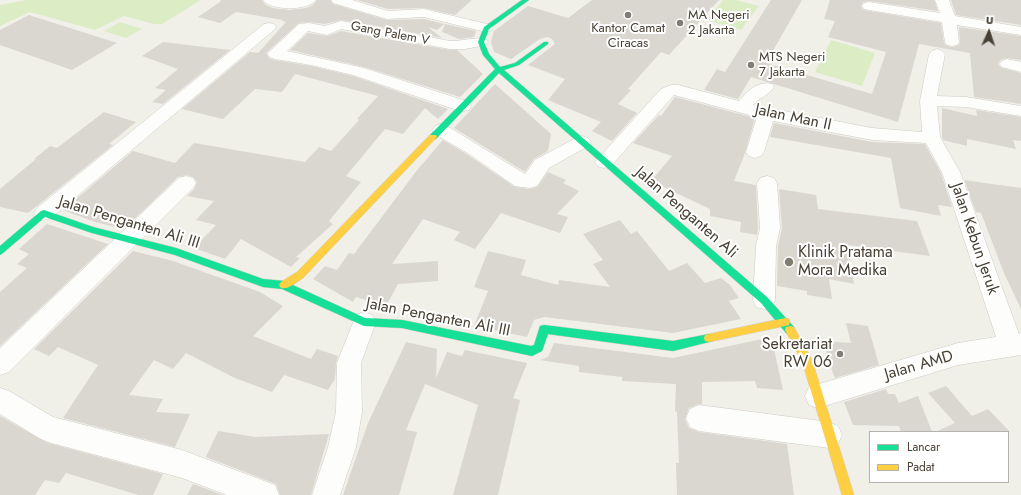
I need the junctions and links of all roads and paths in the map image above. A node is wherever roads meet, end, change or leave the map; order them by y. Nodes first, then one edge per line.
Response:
1 (270, 0) edge
2 (309, 0) edge
3 (338, 0) edge
4 (526, 0) edge
5 (942, 0) edge
6 (869, 6) dead end
7 (949, 19) junction
8 (269, 27) dead end
9 (486, 28) junction
10 (1021, 32) edge
11 (481, 42) junction
12 (952, 42) dead end
13 (546, 43) dead end
14 (240, 52) junction
15 (275, 54) junction
16 (937, 54) dead end
17 (499, 69) junction
18 (681, 75) dead end
19 (766, 88) dead end
20 (671, 90) junction
21 (928, 101) junction
22 (463, 106) junction
23 (743, 107) junction
24 (1021, 111) edge
25 (766, 114) junction
26 (441, 130) junction
27 (931, 137) junction
28 (582, 142) junction
29 (755, 152) dead end
30 (604, 162) junction
31 (186, 183) dead end
32 (767, 183) dead end
33 (44, 213) junction
34 (127, 240) junction
35 (0, 251) edge
36 (283, 285) junction
37 (764, 300) junction
38 (364, 322) junction
39 (786, 322) junction
40 (1016, 344) edge
41 (0, 364) edge
42 (818, 396) junction
43 (0, 400) edge
44 (699, 418) dead end
45 (829, 436) junction
46 (265, 495) edge
47 (326, 495) edge
48 (848, 495) edge

1 - 2 street
3 - 9 street
4 - 9 street
5 - 7 street
6 - 7 street
7 - 10 street
7 - 12 street
8 - 14 street
9 - 11 street
11 - 15 street, Gang Palem V
11 - 17 street, Jalan Penganten Ali
13 - 17 street
14 - 15 street
14 - 33 street
15 - 22 street
16 - 21 street
17 - 22 street
17 - 28 street, Jalan Penganten Ali
18 - 20 street
19 - 23 street
20 - 23 street, Jalan Man II
20 - 30 street
21 - 24 street
21 - 27 street
22 - 26 street
23 - 25 street, Jalan Man II
25 - 27 street, Jalan Man II
25 - 29 street
26 - 28 street
26 - 36 street
27 - 40 street, Jalan Kebun Jeruk
28 - 30 street, Jalan Penganten Ali
30 - 37 street, Jalan Penganten Ali
31 - 34 street
32 - 37 street
33 - 34 street, Jalan Penganten Ali III
33 - 35 street, Jalan Penganten Ali III
34 - 36 street, Jalan Penganten Ali III
34 - 41 street
36 - 38 street, Jalan Penganten Ali III
37 - 39 street, Jalan Penganten Ali
38 - 39 street, Jalan Penganten Ali III
38 - 47 street
39 - 42 street, Jalan Penganten Ali
40 - 42 street, Jalan AMD
42 - 45 street, Jalan Penganten Ali
43 - 46 street
44 - 45 street
45 - 48 street, Jalan Penganten Ali

